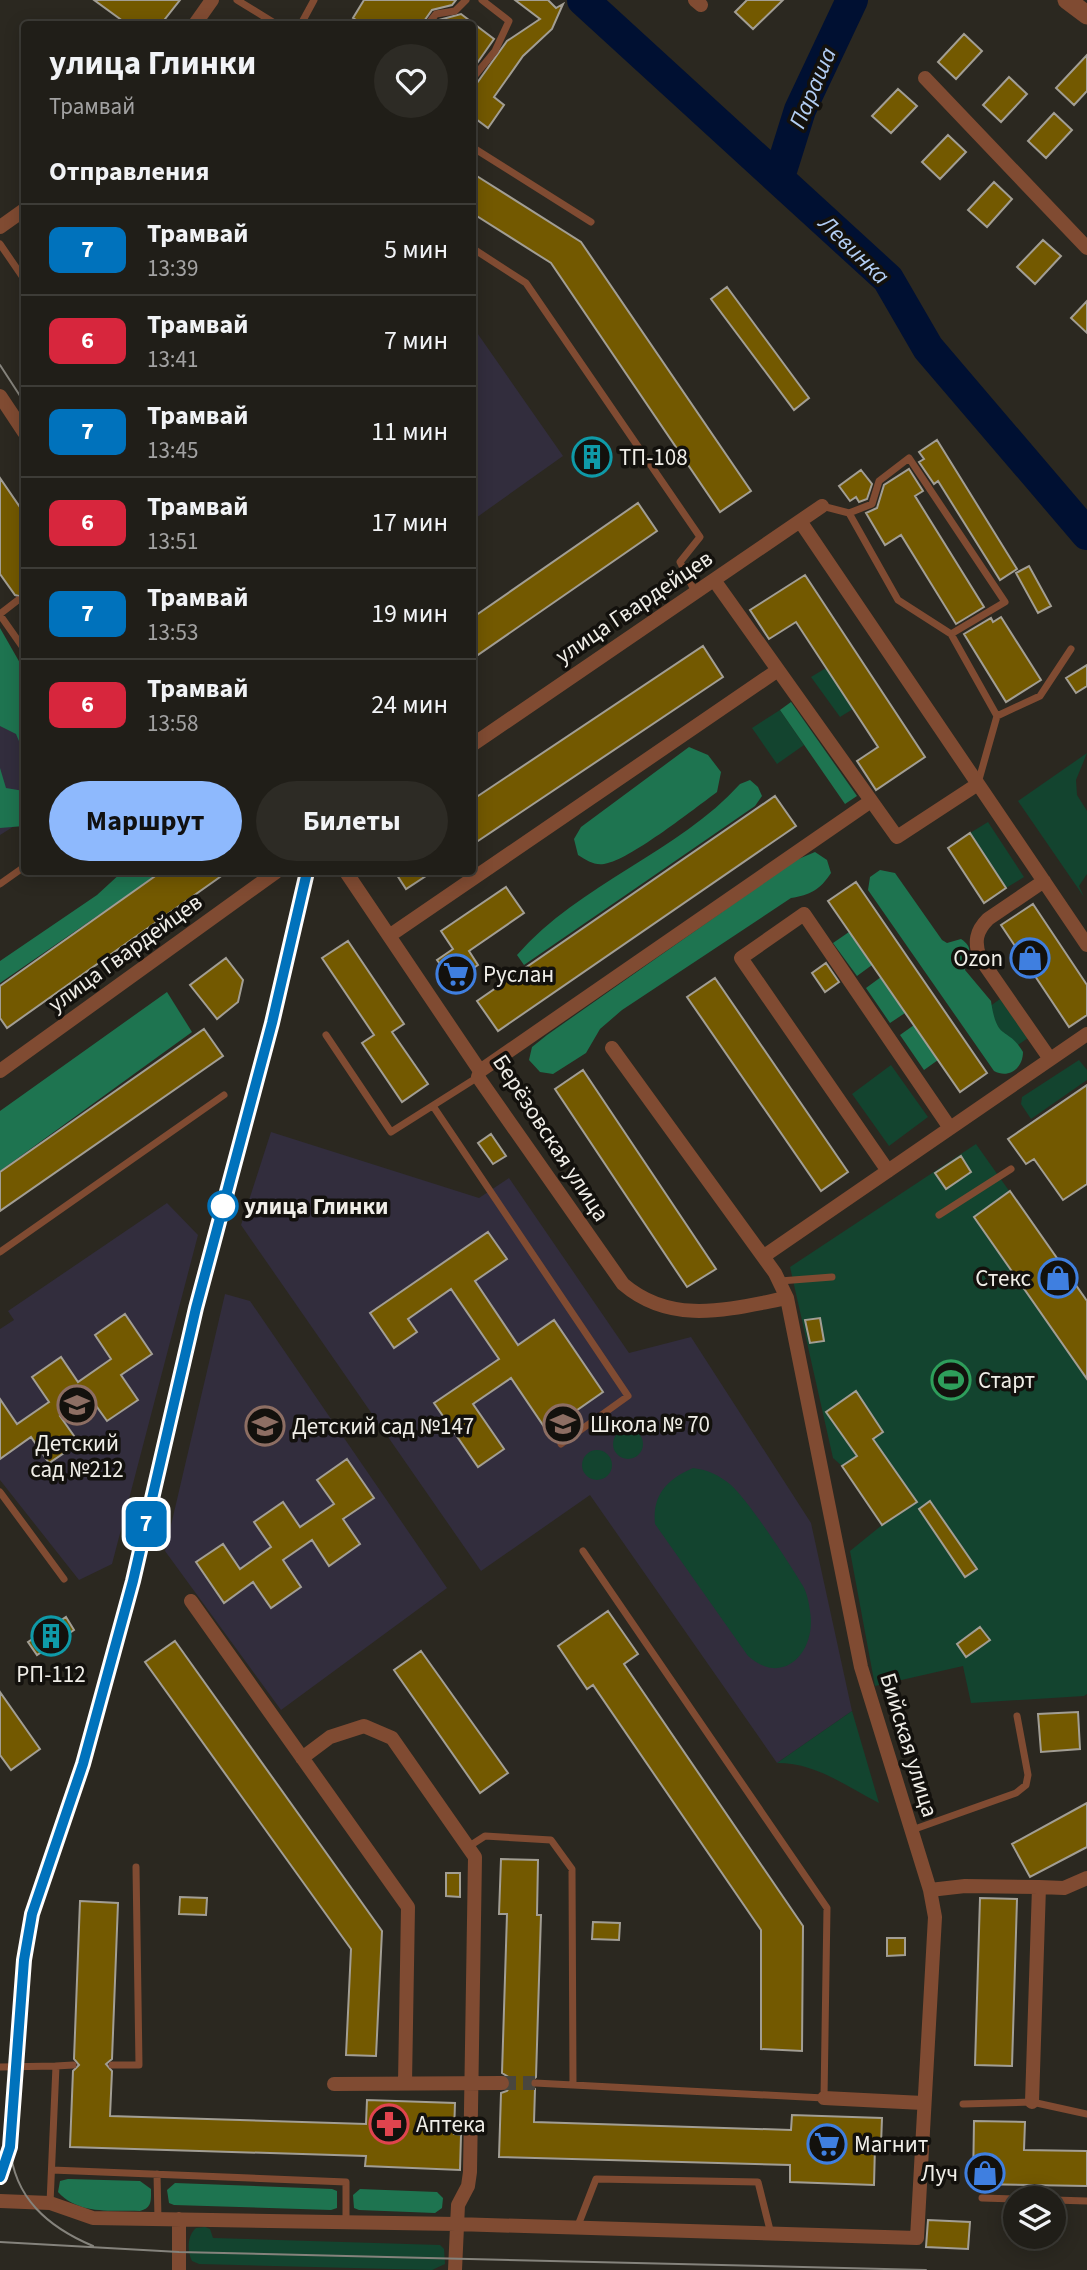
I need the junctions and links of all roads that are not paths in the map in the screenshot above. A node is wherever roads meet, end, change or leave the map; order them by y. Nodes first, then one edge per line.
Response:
1 (212, 0) edge
2 (237, 0) edge
3 (314, 0) edge
4 (466, 0) edge
5 (482, 0) edge
6 (1067, 0) edge
7 (1087, 15) edge
8 (197, 21) edge
9 (271, 21) edge
10 (303, 21) edge
11 (430, 21) edge
12 (476, 74) edge
13 (925, 78) dead end
14 (476, 150) edge
15 (21, 212) edge
16 (591, 222) dead end
17 (0, 227) edge
18 (0, 244) edge
19 (1087, 248) edge
20 (476, 251) edge
21 (21, 275) edge
22 (0, 396) edge
23 (21, 428) edge
24 (822, 506) joint
25 (849, 513) junction
26 (800, 521) junction
27 (714, 580) junction
28 (695, 593) junction
29 (18, 600) dead end
30 (0, 614) edge
31 (951, 634) junction
32 (21, 643) edge
33 (1071, 649) dead end
34 (778, 670) junction
35 (998, 716) junction
36 (476, 742) edge
37 (978, 783) junction
38 (871, 801) junction
39 (21, 869) edge
40 (272, 875) edge
41 (348, 875) edge
42 (1044, 881) junction
43 (0, 884) edge
44 (389, 936) junction
45 (1087, 945) edge
46 (1087, 1034) edge
47 (327, 1035) dead end
48 (612, 1048) dead end
49 (1050, 1059) junction
50 (0, 1071) edge
51 (479, 1074) junction
52 (224, 1095) dead end
53 (433, 1106) junction
54 (950, 1128) junction
55 (1011, 1169) dead end
56 (888, 1171) junction
57 (939, 1215) dead end
58 (0, 1252) edge
59 (764, 1256) junction
60 (778, 1277) junction
61 (832, 1277) dead end
62 (787, 1298) junction
63 (561, 1444) dead end
64 (0, 1492) edge
65 (583, 1552) dead end
66 (64, 1579) dead end
67 (191, 1601) dead end
68 (1017, 1716) dead end
69 (302, 1758) junction
70 (911, 1830) junction
71 (468, 1847) junction
72 (136, 1867) dead end
73 (1087, 1878) edge
74 (1038, 1887) junction
75 (930, 1890) junction
76 (74, 2065) dead end
77 (112, 2065) dead end
78 (56, 2066) junction
79 (0, 2067) edge
80 (405, 2083) junction
81 (472, 2083) junction
82 (502, 2083) tunnel mouth
83 (536, 2083) tunnel mouth
84 (334, 2084) dead end
85 (572, 2085) junction
86 (824, 2098) junction
87 (1032, 2102) junction
88 (923, 2103) junction
89 (963, 2104) dead end
90 (1087, 2114) edge
91 (52, 2170) junction
92 (157, 2174) junction
93 (982, 2198) dead end
94 (1003, 2199) edge
95 (1066, 2200) edge
96 (0, 2201) edge
97 (1087, 2201) edge
98 (50, 2203) junction
99 (158, 2219) junction
100 (179, 2219) junction
101 (346, 2222) junction
102 (456, 2224) junction
103 (577, 2228) junction
104 (771, 2234) junction
105 (179, 2270) edge
106 (455, 2270) edge

1 - 8 street
2 - 9 lane
3 - 10 lane
4 - 11 lane
5 - 12 lane
6 - 7 street
13 - 19 street
14 - 16 lane
15 - 17 street
18 - 21 lane
20 - 28 lane
22 - 23 street
24 - 25 lane
24 - 26 street, улица Гвардейцев
25 - 31 lane
25 - 31 lane
26 - 27 street, улица Гвардейцев
26 - 37 street
27 - 28 street, улица Гвардейцев
27 - 34 street
28 - 36 street, улица Гвардейцев
29 - 30 lane
30 - 32 lane
31 - 35 lane
33 - 35 lane
34 - 38 street
34 - 44 street
35 - 37 lane
37 - 38 street
37 - 42 street
38 - 51 street
39 - 43 lane
40 - 50 street, улица Гвардейцев
41 - 44 street, Берёзовская улица
42 - 45 street
42 - 49 street
44 - 51 street, Берёзовская улица
46 - 49 street
47 - 53 lane
48 - 59 street, Бийская улица
49 - 54 street
51 - 53 lane
51 - 62 street, Берёзовская улица
52 - 58 lane
53 - 63 lane
54 - 56 street
54 - 56 street
55 - 57 lane
56 - 59 street
59 - 60 street, Бийская улица
60 - 61 lane
60 - 62 street, Бийская улица
62 - 70 street, Бийская улица
64 - 66 lane
65 - 86 lane
67 - 69 street
68 - 70 lane
69 - 71 street
69 - 80 street
70 - 75 street, Бийская улица
71 - 81 street
71 - 85 lane
72 - 77 lane
73 - 74 street
74 - 75 street
74 - 87 street
75 - 88 street, Бийская улица
76 - 78 lane
78 - 79 lane
78 - 91 lane
80 - 81 street
80 - 84 street
81 - 82 street
81 - 102 street
83 - 85 lane
85 - 86 lane
86 - 88 street
87 - 89 lane
87 - 90 lane
88 - 104 street, Бийская улица
91 - 92 lane
91 - 98 lane
92 - 99 lane
92 - 101 lane
93 - 94 lane
95 - 97 lane
96 - 98 street
98 - 99 street
99 - 100 street
100 - 101 street
100 - 105 street
101 - 102 street
102 - 103 street
102 - 106 street
103 - 104 street
103 - 104 lane

